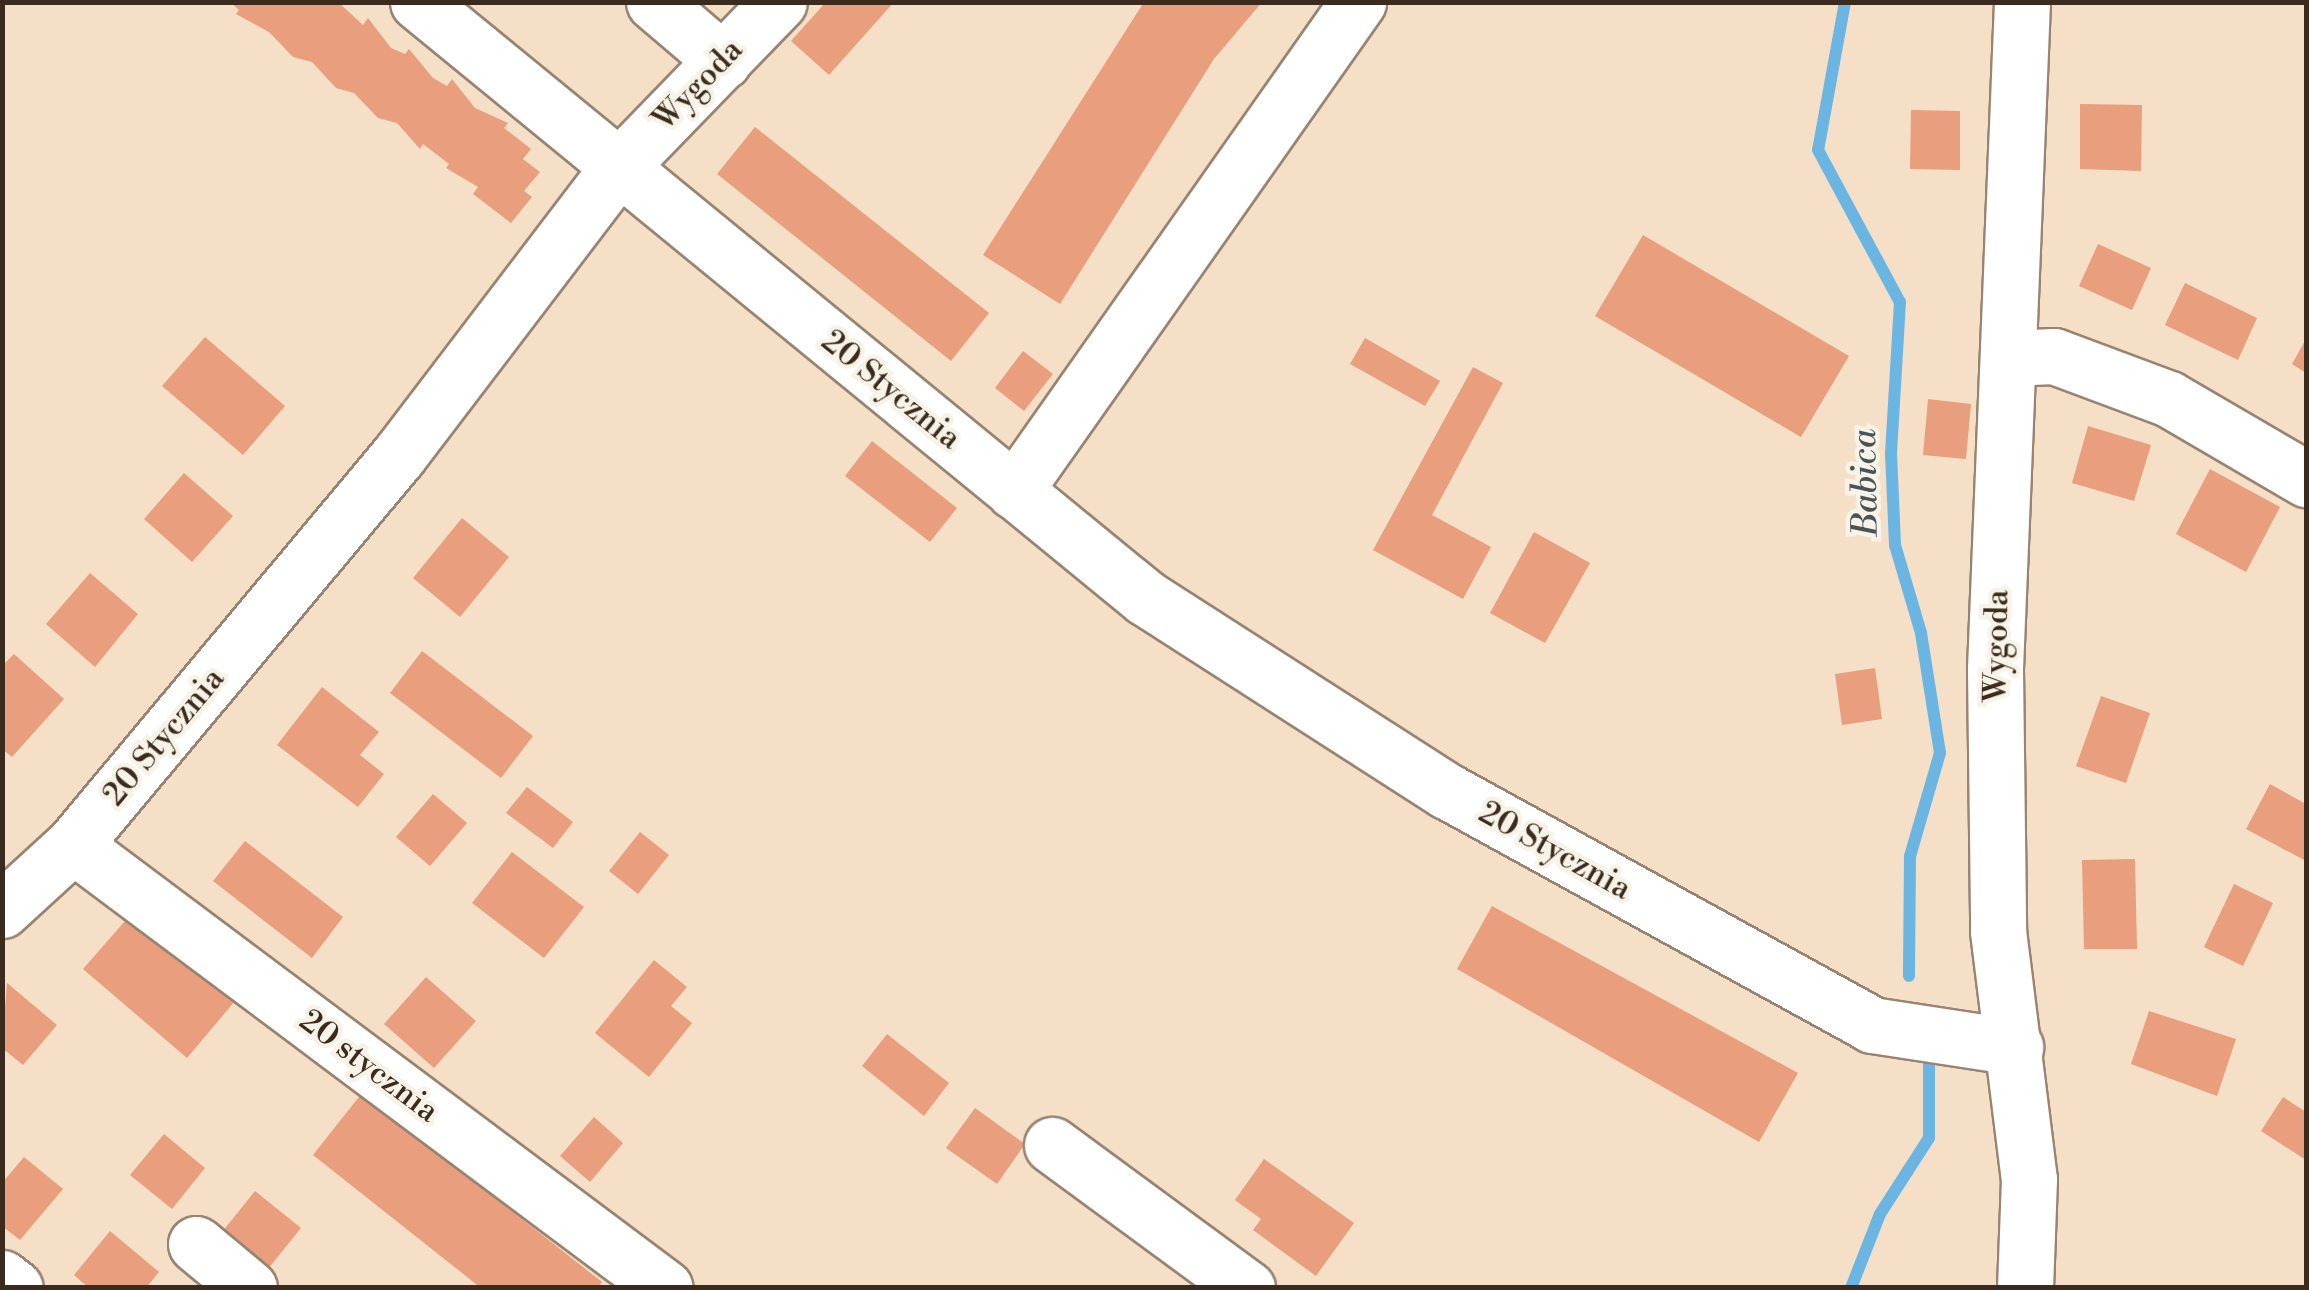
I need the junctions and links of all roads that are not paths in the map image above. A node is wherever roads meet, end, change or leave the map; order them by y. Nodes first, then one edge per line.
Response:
1 (418, 2) edge
2 (654, 2) edge
3 (779, 2) edge
4 (1358, 2) edge
5 (2022, 2) edge
6 (723, 61) junction
7 (618, 168) junction
8 (2008, 358) junction
9 (2306, 479) edge
10 (1014, 491) junction
11 (73, 845) junction
12 (2, 910) edge
13 (2015, 1047) junction
14 (1052, 1145) dead end
15 (196, 1244) dead end
16 (2, 1278) edge
17 (15, 1288) edge
18 (249, 1288) edge
19 (665, 1288) edge
20 (1247, 1288) edge
21 (2025, 1288) edge

1 - 7 street
2 - 6 street
3 - 6 street, Wygoda
4 - 10 street
5 - 8 street, Wygoda
6 - 7 street, Wygoda
7 - 10 street, 20 Stycznia
7 - 11 street, 20 Stycznia
8 - 9 street
8 - 13 street, Wygoda
10 - 13 street, 20 Stycznia
11 - 12 street, 20 Stycznia
11 - 19 street, 20 stycznia
13 - 21 street, Wygoda
14 - 20 street
15 - 18 street
16 - 17 street

